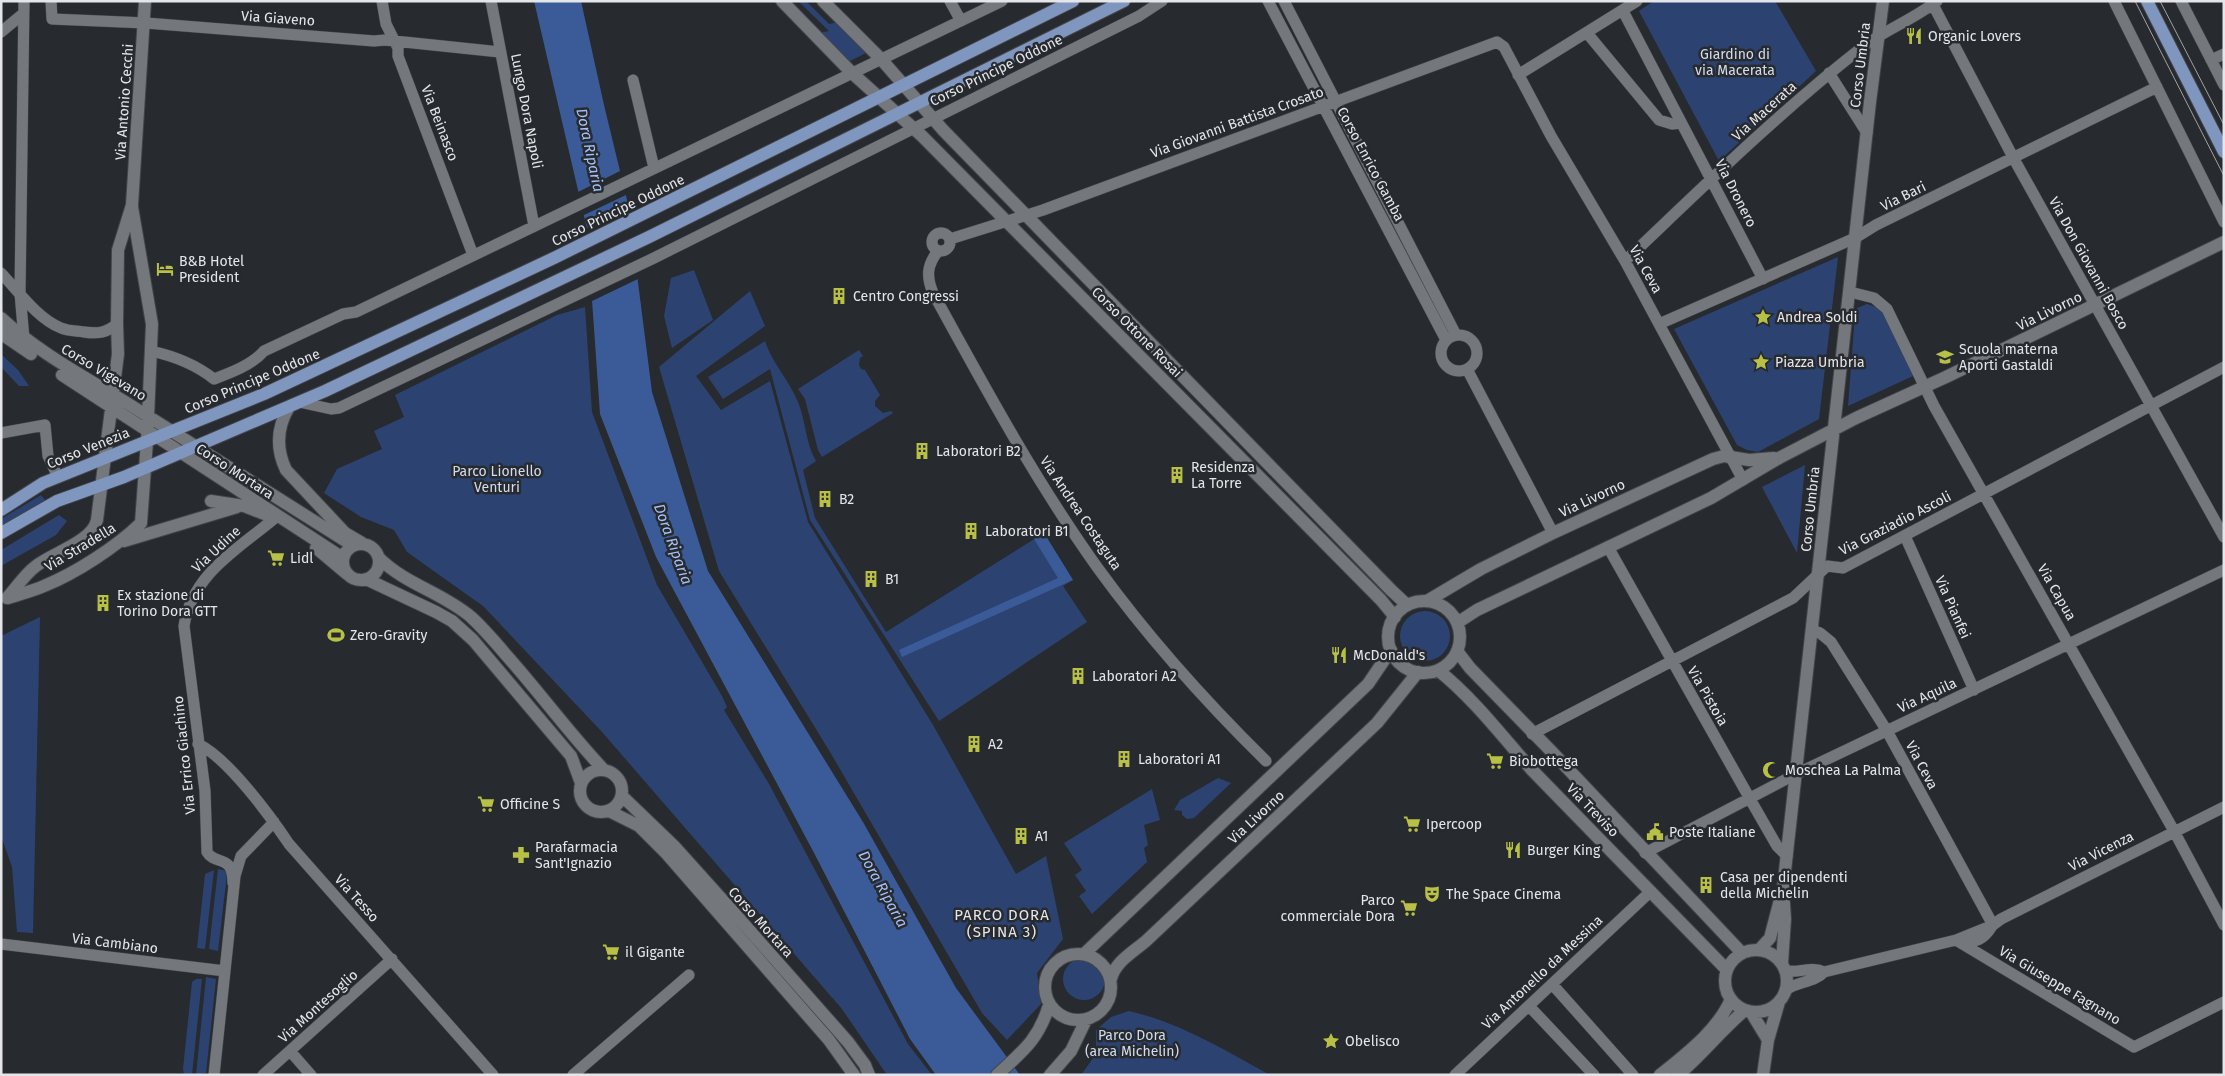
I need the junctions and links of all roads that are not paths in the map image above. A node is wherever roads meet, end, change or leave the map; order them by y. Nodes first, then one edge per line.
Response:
1 (51, 1) edge
2 (145, 1) edge
3 (382, 1) edge
4 (491, 1) edge
5 (782, 1) edge
6 (823, 1) edge
7 (950, 1) edge
8 (1002, 1) edge
9 (1072, 1) edge
10 (1124, 1) edge
11 (1162, 1) edge
12 (1268, 1) edge
13 (1284, 1) edge
14 (1637, 1) edge
15 (1883, 1) edge
16 (2114, 1) edge
17 (2147, 1) edge
18 (2182, 1) edge
19 (1934, 2) edge
20 (24, 7) edge
21 (1623, 11) junction
22 (961, 21) junction
23 (144, 23) junction
24 (1, 32) edge
25 (1587, 33) junction
26 (1878, 35) junction
27 (395, 42) junction
28 (500, 52) junction
29 (2224, 54) edge
30 (881, 59) junction
31 (2211, 60) junction
32 (852, 73) junction
33 (1829, 74) junction
34 (1518, 75) junction
35 (633, 80) dead end
36 (904, 85) junction
37 (2224, 85) edge
38 (2157, 88) junction
39 (880, 97) junction
40 (919, 103) junction
41 (1329, 104) junction
42 (897, 114) junction
43 (932, 118) junction
44 (1681, 123) junction
45 (913, 128) junction
46 (1867, 133) junction
47 (2224, 152) edge
48 (2014, 159) junction
49 (654, 168) junction
50 (1712, 178) junction
51 (132, 205) junction
52 (1026, 215) junction
53 (1006, 221) junction
54 (2224, 222) edge
55 (534, 226) junction
56 (1855, 238) junction
57 (2224, 242) edge
58 (938, 251) joint
59 (473, 255) junction
60 (1625, 262) junction
61 (1, 273) edge
62 (1763, 279) junction
63 (1850, 292) junction
64 (20, 293) junction
65 (2095, 306) junction
66 (1, 318) edge
67 (116, 324) junction
68 (1659, 324) junction
69 (3, 335) edge
70 (1451, 338) junction
71 (24, 339) junction
72 (151, 351) junction
73 (2224, 367) edge
74 (1467, 369) junction
75 (1924, 387) junction
76 (112, 402) junction
77 (294, 404) junction
78 (2151, 406) junction
79 (148, 417) junction
80 (1835, 429) junction
81 (171, 431) junction
82 (1, 433) edge
83 (150, 437) junction
84 (195, 446) junction
85 (180, 453) junction
86 (1730, 457) junction
87 (105, 458) junction
88 (1779, 458) junction
89 (145, 468) junction
90 (58, 477) junction
91 (1743, 480) junction
92 (102, 485) junction
93 (1984, 495) junction
94 (20, 498) junction
95 (1, 501) edge
96 (211, 502) dead end
97 (241, 506) junction
98 (1, 510) edge
99 (275, 518) junction
100 (1, 533) edge
101 (1553, 533) junction
102 (1905, 536) junction
103 (2224, 537) edge
104 (119, 542) junction
105 (357, 544) junction
106 (1608, 547) junction
107 (343, 558) junction
108 (379, 558) junction
109 (2224, 570) edge
110 (348, 574) junction
111 (1818, 575) junction
112 (366, 579) junction
113 (4, 600) edge
114 (1427, 601) junction
115 (1407, 605) junction
116 (187, 610) joint
117 (1394, 617) junction
118 (1458, 623) junction
119 (1812, 630) junction
120 (2070, 644) junction
121 (1391, 650) junction
122 (1458, 651) junction
123 (1671, 662) junction
124 (1438, 670) junction
125 (1418, 672) junction
126 (1974, 690) junction
127 (1887, 731) junction
128 (1532, 734) junction
129 (198, 744) junction
130 (1266, 761) dead end
131 (603, 769) junction
132 (1796, 774) junction
133 (581, 783) junction
134 (622, 796) junction
135 (1750, 799) junction
136 (2224, 807) edge
137 (609, 811) junction
138 (274, 822) junction
139 (2174, 831) junction
140 (1645, 853) junction
141 (1787, 856) junction
142 (233, 883) junction
143 (1783, 889) junction
144 (1650, 892) junction
145 (1993, 925) junction
146 (2224, 925) edge
147 (1956, 940) junction
148 (1, 944) edge
149 (1759, 950) junction
150 (1742, 953) junction
151 (1084, 954) junction
152 (392, 959) junction
153 (1784, 967) junction
154 (1727, 970) junction
155 (225, 971) junction
156 (1824, 972) junction
157 (689, 975) dead end
158 (1111, 979) junction
159 (1552, 984) junction
160 (1786, 990) junction
161 (1731, 999) junction
162 (1779, 1002) junction
163 (2224, 1002) edge
164 (1049, 1004) junction
165 (1528, 1006) junction
166 (1748, 1011) junction
167 (1086, 1020) junction
168 (1768, 1040) junction
169 (290, 1051) junction
170 (214, 1075) edge
171 (263, 1075) edge
172 (311, 1075) edge
173 (493, 1075) edge
174 (573, 1075) edge
175 (854, 1075) edge
176 (870, 1075) edge
177 (997, 1075) edge
178 (1050, 1075) edge
179 (1455, 1075) edge
180 (1594, 1075) edge
181 (1633, 1075) edge
182 (1660, 1075) edge
183 (1678, 1075) edge
184 (1763, 1075) edge

1 - 23 street, Via Giaveno
2 - 23 main road, Via Antonio Cecchi
3 - 27 street, Via Beinasco
4 - 28 street, Lungo Dora Napoli
5 - 32 main road, Corso Ottone Rosai
6 - 30 main road, Corso Ottone Rosai
7 - 22 street
8 - 22 street, Corso Principe Oddone
9 - 36 main road, Corso Principe Oddone
10 - 40 main road, Corso Principe Oddone
11 - 43 street, Corso Principe Oddone
12 - 41 street, Corso Enrico Gamba
13 - 41 street, Corso Enrico Gamba
14 - 21 street
15 - 26 main road, Corso Umbria
16 - 38 street
17 - 47 main road
18 - 31 street
19 - 26 street, Via Macerata
19 - 48 street, Via Don Giovanni Bosco
20 - 24 street
20 - 64 street
21 - 25 street
21 - 44 street, Via Dronero
22 - 30 street, Corso Principe Oddone
23 - 27 street, Via Giaveno
23 - 51 main road, Via Antonio Cecchi
25 - 34 street
25 - 44 street
26 - 33 street, Via Macerata
26 - 46 main road, Corso Umbria
27 - 28 street, Via Giaveno
27 - 59 street, Via Beinasco
28 - 55 street, Lungo Dora Napoli
29 - 31 street
30 - 32 street, Corso Principe Oddone
30 - 36 main road, Corso Ottone Rosai
31 - 37 street
32 - 39 main road, Corso Ottone Rosai
32 - 49 street, Corso Principe Oddone
33 - 46 street, Corso Umbria
33 - 50 street, Via Macerata
34 - 41 street, Via Giovanni Battista Crosato
34 - 60 street, Via Ceva
35 - 49 street
36 - 39 main road, Corso Principe Oddone
36 - 40 main road, Corso Ottone Rosai
38 - 48 street, Via Bari
38 - 54 street
39 - 42 main road, Corso Ottone Rosai
39 - 81 main road, Corso Principe Oddone
40 - 42 main road, Corso Principe Oddone
40 - 43 main road, Corso Ottone Rosai
41 - 52 street, Via Giovanni Battista Crosato
41 - 70 street, Corso Enrico Gamba
42 - 45 main road, Corso Ottone Rosai
42 - 77 main road, Corso Principe Oddone
43 - 45 street, Corso Principe Oddone
43 - 52 main road, Corso Ottone Rosai
44 - 50 street, Via Dronero
45 - 53 main road, Corso Ottone Rosai
45 - 77 street, Corso Principe Oddone
46 - 56 main road, Corso Umbria
48 - 56 street, Via Bari
48 - 65 street, Via Don Giovanni Bosco
49 - 55 street, Corso Principe Oddone
50 - 60 street, Via Macerata
50 - 62 street, Via Dronero
51 - 67 main road, Via Antonio Cecchi
51 - 72 main road, Via Antonio Cecchi
52 - 53 street, Via Giovanni Battista Crosato
52 - 115 main road, Corso Ottone Rosai
53 - 58 street, Via Giovanni Battista Crosato
53 - 117 main road, Corso Ottone Rosai
55 - 59 street, Corso Principe Oddone
56 - 62 street, Via Bari
56 - 63 main road, Corso Umbria
57 - 65 main road, Via Livorno
58 - 130 street, Via Andrea Costaguta
59 - 72 street, Corso Principe Oddone
60 - 68 street, Via Ceva
61 - 64 street, Corso Vigevano
62 - 68 street, Via Bari
63 - 75 street, Via Capua
63 - 80 main road, Corso Umbria
64 - 67 street, Corso Vigevano
64 - 71 street
65 - 75 main road, Via Livorno
65 - 78 street, Via Don Giovanni Bosco
66 - 71 main road, Corso Vigevano
67 - 76 main road, Via Antonio Cecchi
68 - 86 street, Via Ceva
69 - 76 main road, Corso Vigevano
70 - 74 street
70 - 74 street
71 - 76 main road, Corso Vigevano
72 - 79 main road, Via Antonio Cecchi
73 - 78 street, Via Graziadio Ascoli
74 - 101 street
75 - 80 main road, Via Livorno
75 - 93 street, Via Capua
76 - 79 main road, Corso Vigevano
76 - 83 main road, Corso Mortara
76 - 87 main road, Via Stradella
77 - 84 main road, Corso Principe Oddone
77 - 105 main road
78 - 93 street, Via Graziadio Ascoli
78 - 103 street, Via Don Giovanni Bosco
79 - 81 main road, Corso Vigevano
79 - 83 main road, Via Antonio Cecchi
80 - 88 main road, Via Livorno
80 - 111 main road, Corso Umbria
81 - 83 main road, Corso Venezia
81 - 84 main road, Corso Vigevano
82 - 90 street
83 - 85 main road, Corso Mortara
83 - 87 main road, Corso Venezia
83 - 89 main road, Via Antonio Cecchi
84 - 85 main road, Corso Principe Oddone
84 - 105 main road, Corso Mortara
85 - 89 main road, Corso Principe Oddone
85 - 107 main road, Corso Mortara
86 - 88 main road, Via Livorno
86 - 91 street, Via Ceva
86 - 101 main road, Via Livorno
87 - 90 main road, Corso Venezia
87 - 92 main road, Via Stradella
88 - 91 main road, Via Livorno
89 - 92 main road, Corso Principe Oddone
89 - 104 main road, Via Stradella
90 - 94 main road, Corso Venezia
91 - 106 main road, Via Livorno
92 - 100 main road
92 - 113 main road, Via Stradella
93 - 102 street, Via Graziadio Ascoli
93 - 120 street, Via Capua
94 - 95 street, Corso Venezia
94 - 98 main road, Corso Venezia
96 - 97 main road
97 - 99 main road
97 - 104 main road
99 - 110 main road
99 - 116 street, Via Udine
101 - 114 main road, Via Livorno
102 - 111 street, Via Graziadio Ascoli
102 - 126 street, Via Pianfei
104 - 113 main road, Via Stradella
105 - 107 main road
105 - 108 main road
106 - 118 main road, Via Livorno
106 - 123 street, Via Pistoia
107 - 110 main road
108 - 112 main road
108 - 131 main road
109 - 120 street, Via Aquila
110 - 112 main road
111 - 119 main road, Corso Umbria
111 - 123 street, Via Graziadio Ascoli
112 - 133 main road
114 - 115 main road
114 - 118 main road
115 - 117 main road
116 - 129 street, Via Errico Giachino
117 - 121 main road
118 - 122 main road
119 - 127 street, Via Ceva
119 - 132 main road, Corso Umbria
120 - 126 street, Via Aquila
120 - 139 street, Via Capua
121 - 125 main road
121 - 151 main road, Via Livorno
122 - 124 main road
122 - 128 main road, Via Treviso
123 - 128 street, Via Graziadio Ascoli
123 - 135 street, Via Pistoia
124 - 125 main road
124 - 144 main road, Via Treviso
125 - 158 main road, Via Livorno
126 - 127 street, Via Aquila
127 - 132 street, Via Aquila
127 - 145 street, Via Ceva
128 - 140 main road, Via Treviso
129 - 138 street, Via Tesso
129 - 142 street, Via Errico Giachino
131 - 133 main road
131 - 134 main road
132 - 135 street, Via Aquila
132 - 141 main road, Corso Umbria
133 - 137 main road
134 - 137 main road
134 - 176 main road, Corso Mortara
135 - 140 street, Via Aquila
135 - 141 street, Via Pistoia
136 - 139 street, Via Vicenza
137 - 175 main road, Corso Mortara
138 - 142 street, Via Errico Giachino
138 - 152 street, Via Tesso
139 - 145 street, Via Vicenza
139 - 146 street, Via Capua
140 - 150 main road, Via Treviso
141 - 143 main road, Corso Umbria
142 - 155 street, Via Errico Giachino
143 - 149 main road, Corso Umbria
143 - 153 main road, Corso Umbria
144 - 154 main road, Via Treviso
144 - 159 street, Via Antonello da Messina
145 - 147 street, Via Giuseppe Fagnano
147 - 156 street, Via Giuseppe Fagnano
147 - 163 street, Via Giuseppe Fagnano
148 - 155 street, Via Cambiano
149 - 150 main road
149 - 153 main road
150 - 154 main road
151 - 158 main road
151 - 164 main road
152 - 169 street, Via Montesoglio
152 - 173 street, Via Tesso
153 - 156 street, Via Giuseppe Fagnano
153 - 160 main road, Corso Umbria
154 - 161 main road
155 - 170 street, Via Errico Giachino
156 - 160 street, Via Giuseppe Fagnano
157 - 174 street
158 - 167 main road
159 - 165 street, Via Antonello da Messina
159 - 181 street
160 - 162 main road
161 - 166 main road
161 - 182 main road
162 - 166 main road
162 - 168 main road
164 - 167 main road
164 - 177 main road
165 - 179 street, Via Antonello da Messina
165 - 180 street
166 - 168 main road
166 - 183 main road
167 - 178 main road
168 - 184 main road
169 - 171 street, Via Montesoglio
169 - 172 street

